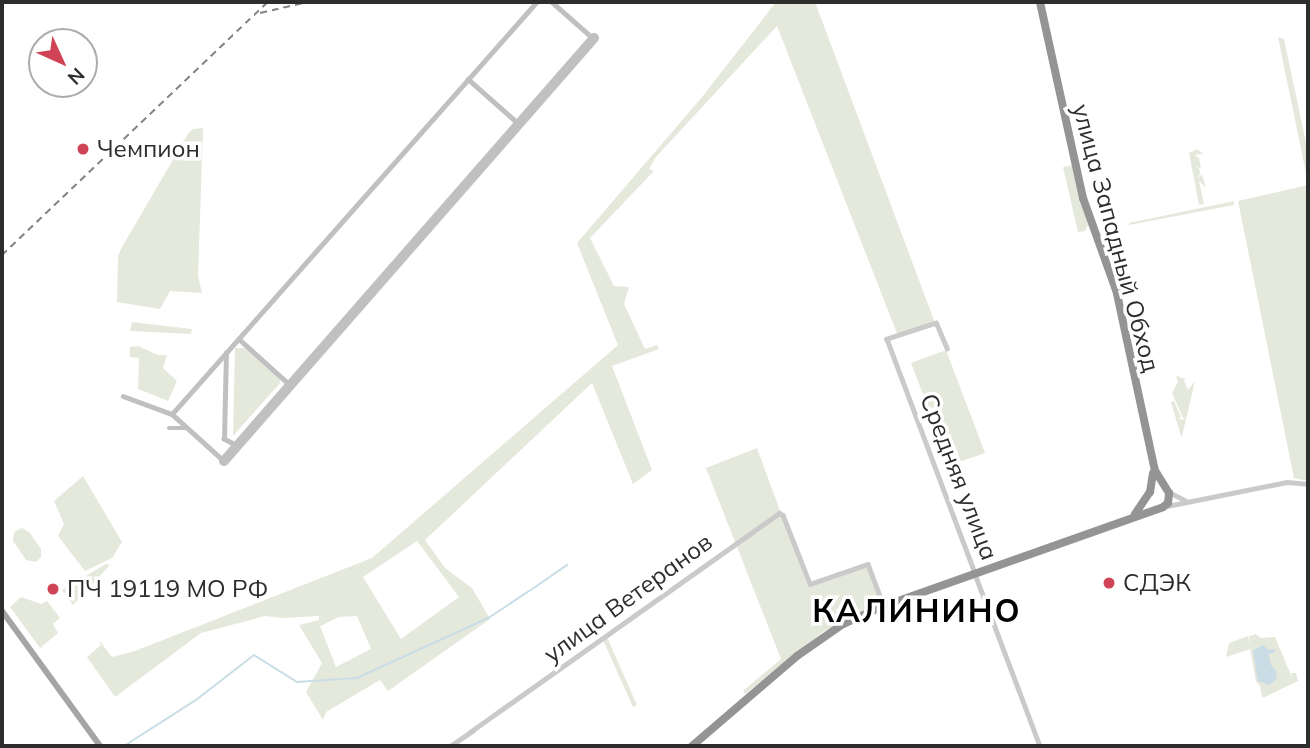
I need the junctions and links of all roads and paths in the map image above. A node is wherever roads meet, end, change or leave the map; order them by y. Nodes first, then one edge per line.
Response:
1 (1039, 2) edge
2 (947, 349) dead end
3 (1308, 484) edge
4 (1166, 490) junction
5 (1150, 493) junction
6 (1197, 499) junction
7 (1161, 508) junction
8 (975, 573) junction
9 (883, 605) junction
10 (2, 612) edge
11 (99, 746) edge
12 (450, 746) edge
13 (690, 746) edge
14 (1040, 746) edge

1 - 4 highway, улица Западный Обход
1 - 5 highway, улица Западный Обход
2 - 8 street, Средняя улица
3 - 6 street
4 - 5 highway
4 - 6 street
4 - 7 highway
5 - 7 highway
5 - 8 highway
6 - 7 street
7 - 8 highway
8 - 9 highway
8 - 14 street, Средняя улица
9 - 12 street, улица Ветеранов
9 - 13 highway
9 - 13 highway
10 - 11 main road

